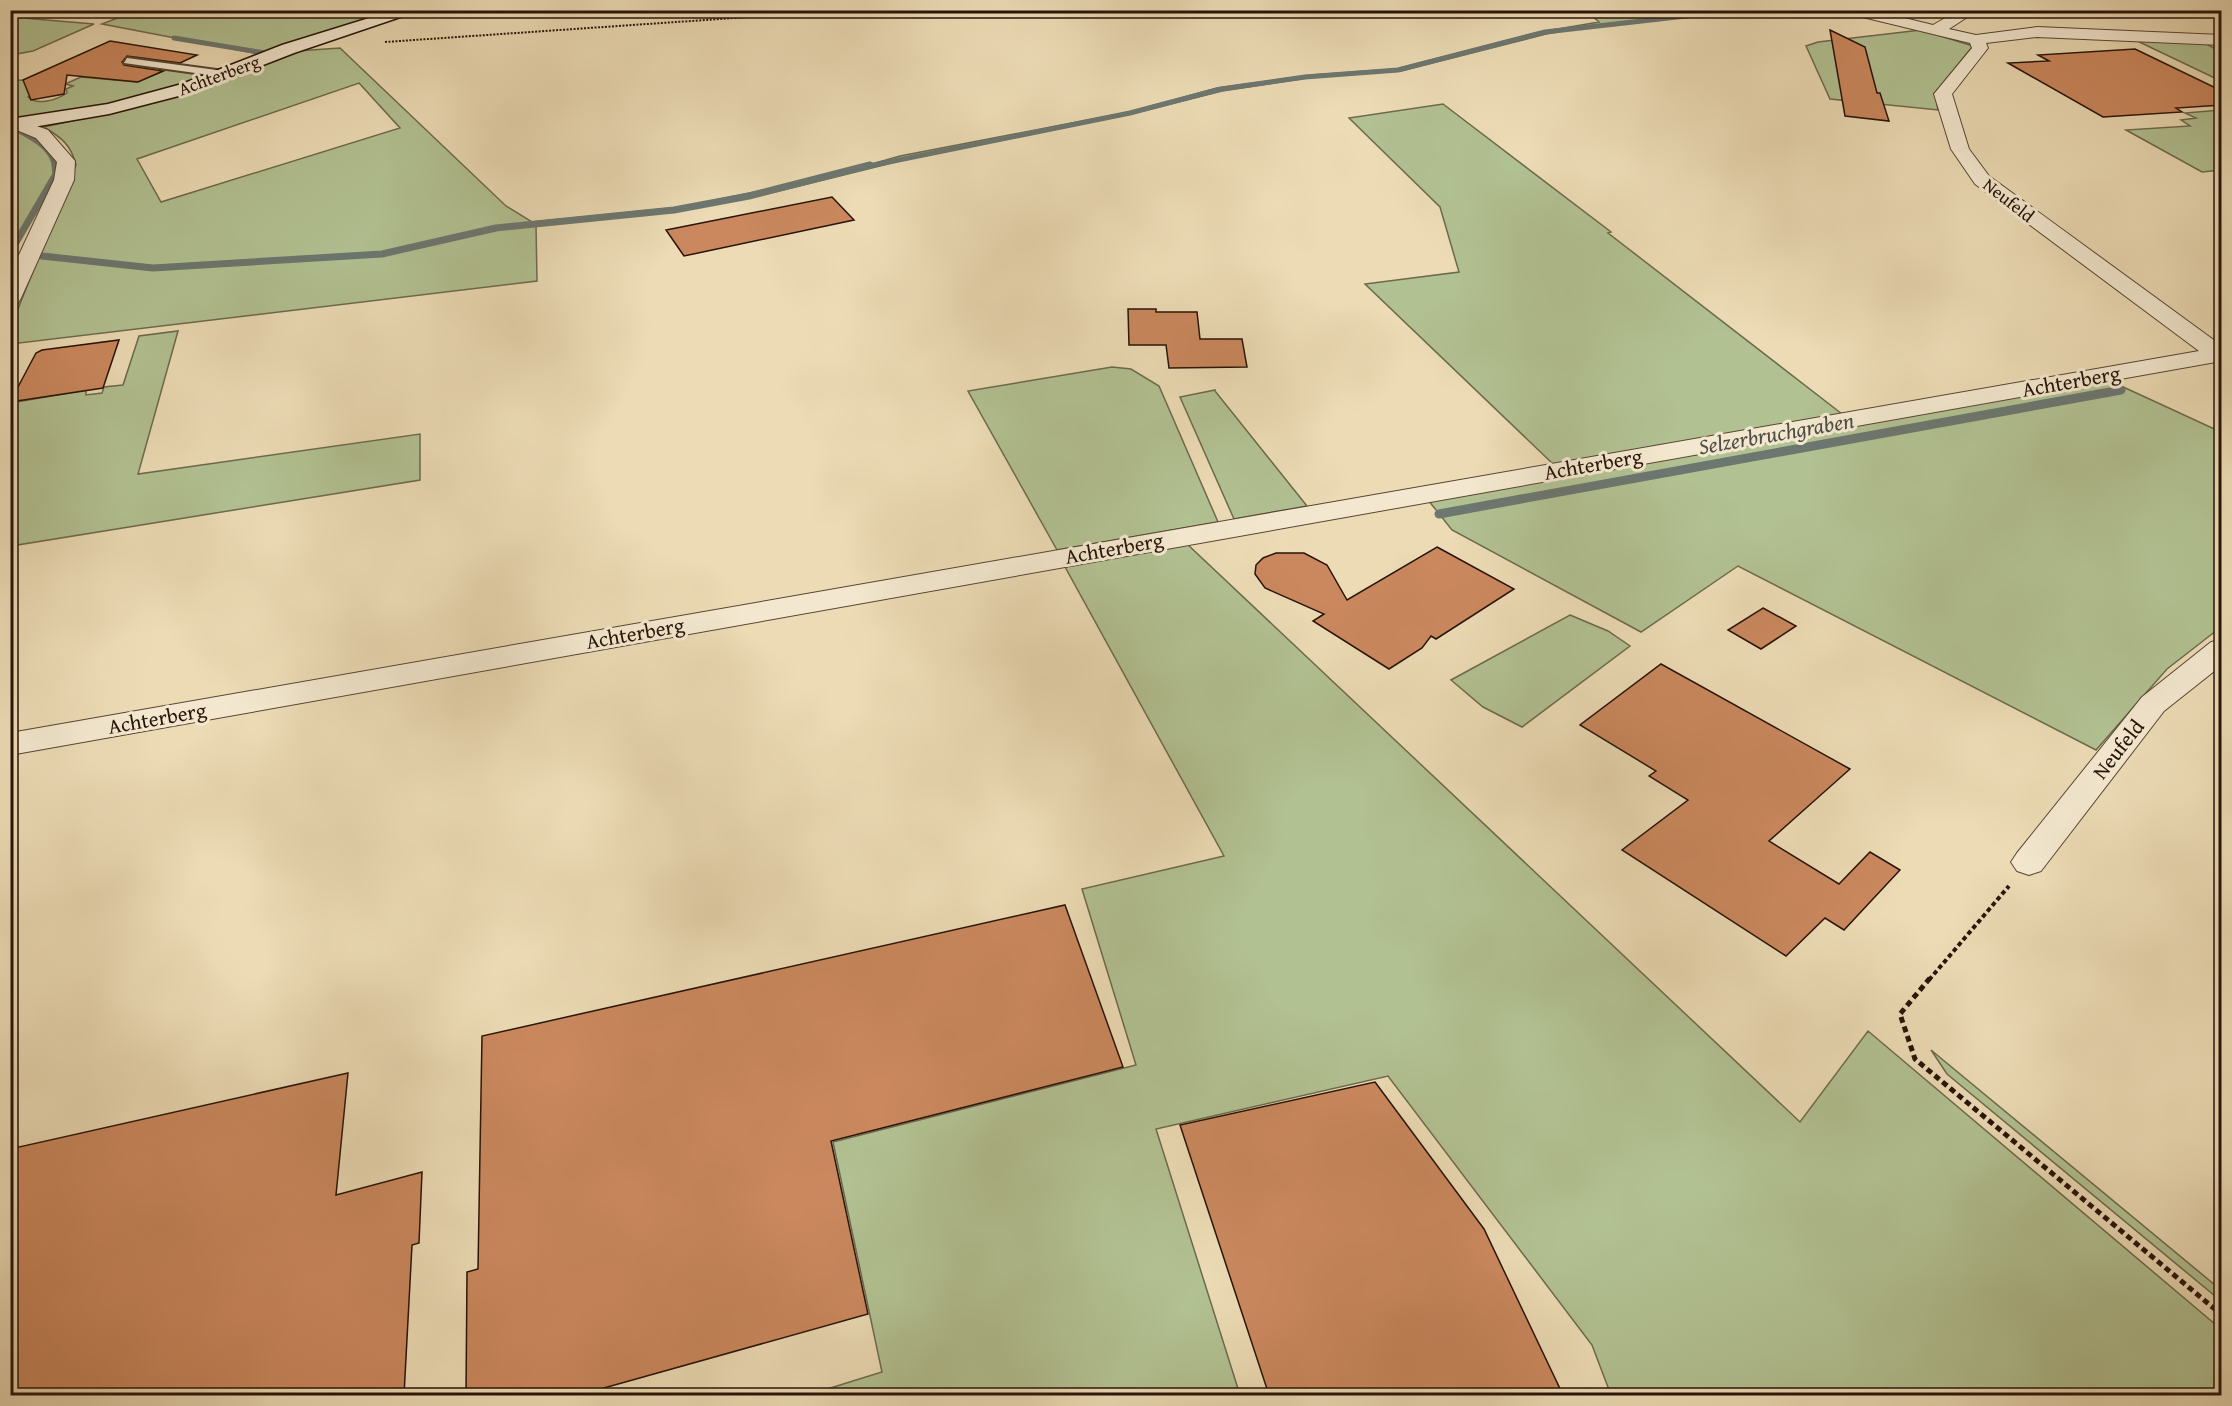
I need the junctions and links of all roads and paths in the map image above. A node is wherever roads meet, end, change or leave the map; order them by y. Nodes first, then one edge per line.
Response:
1 (413, 10) edge
2 (851, 10) edge
3 (1851, 10) edge
4 (1971, 10) edge
5 (1935, 30) junction
6 (1976, 40) junction
7 (2222, 40) edge
8 (382, 43) dead end
9 (127, 61) dead end
10 (224, 74) junction
11 (15, 125) edge
12 (10, 298) edge
13 (2220, 356) edge
14 (2222, 649) edge
15 (10, 744) edge
16 (2029, 862) joint
17 (2222, 1315) edge

1 - 10 street, Achterberg
2 - 8 path
3 - 5 street
4 - 5 street
5 - 6 street
6 - 7 street
6 - 13 street, Neufeld
9 - 10 lane
10 - 11 street, Achterberg
11 - 12 street, Achterberg
13 - 15 street, Achterberg
14 - 16 street, Neufeld
16 - 17 path

